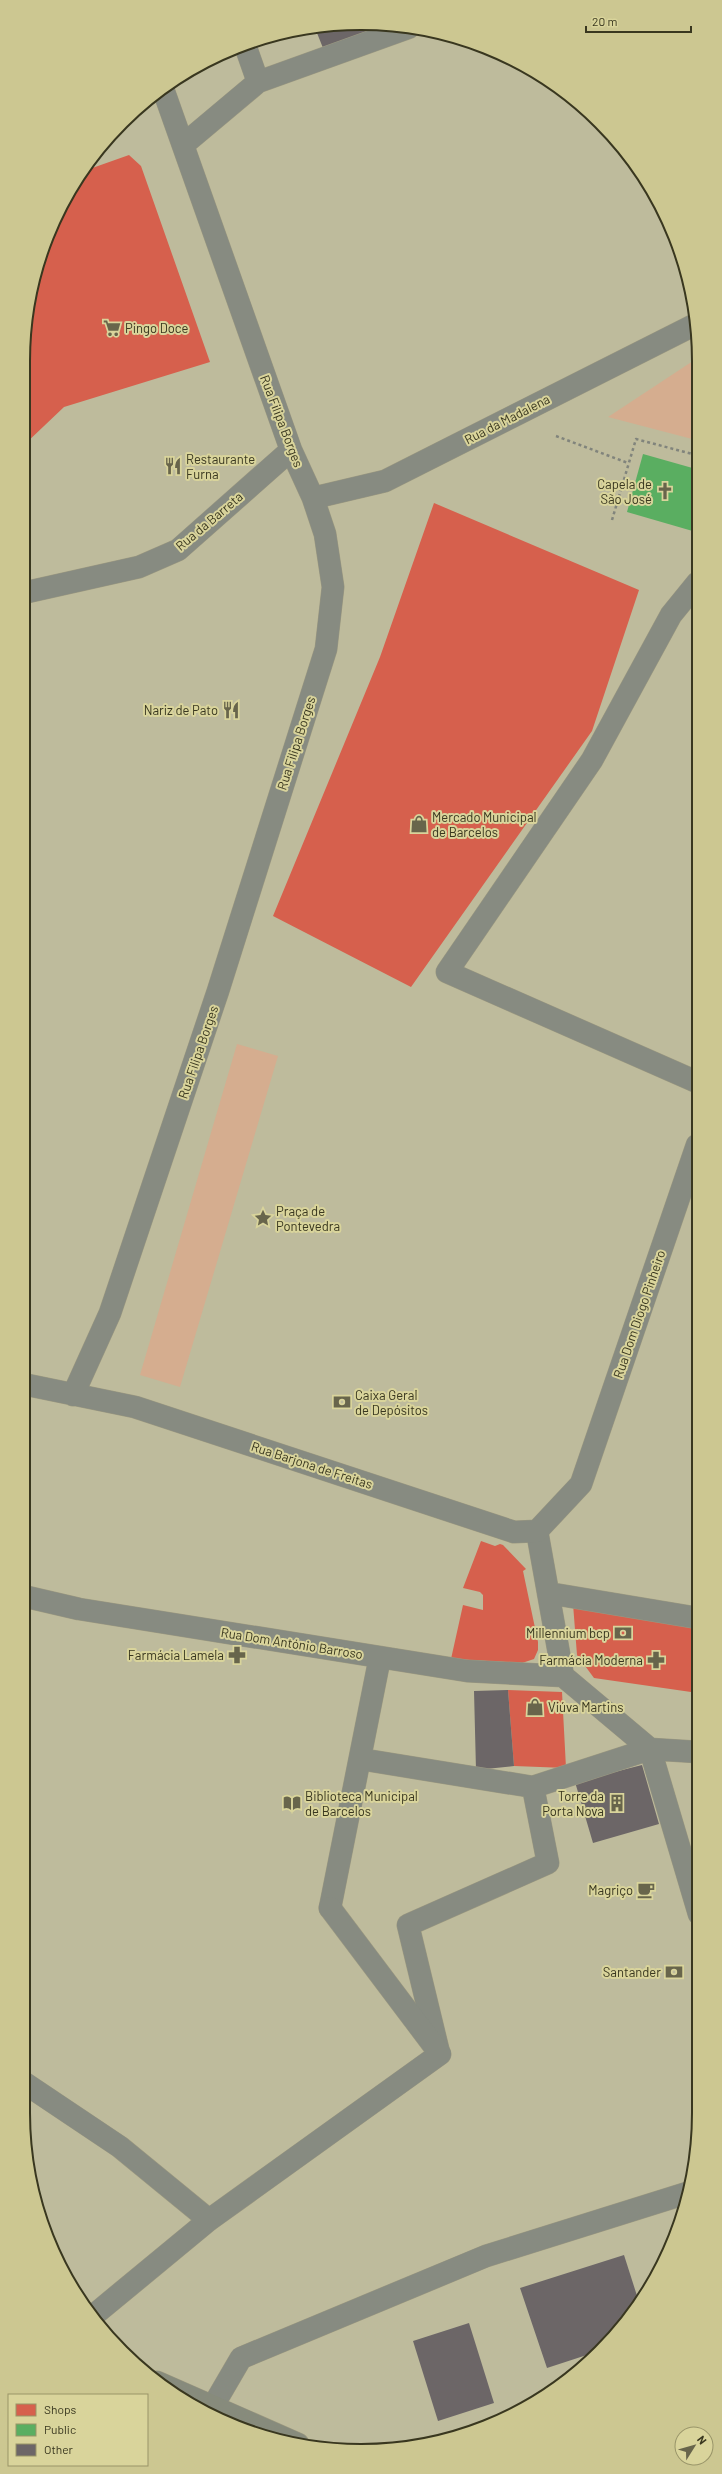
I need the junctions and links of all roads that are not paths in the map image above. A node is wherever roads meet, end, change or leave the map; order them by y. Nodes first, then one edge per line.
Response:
1 (396, 32) edge
2 (247, 51) edge
3 (258, 82) junction
4 (165, 94) edge
5 (183, 145) junction
6 (690, 327) edge
7 (291, 450) junction
8 (313, 498) junction
9 (692, 589) edge
10 (30, 591) edge
11 (692, 1080) edge
12 (692, 1162) edge
13 (30, 1386) edge
14 (73, 1395) junction
15 (537, 1531) junction
16 (548, 1593) junction
17 (30, 1598) edge
18 (692, 1617) edge
19 (380, 1658) junction
20 (563, 1676) junction
21 (650, 1749) junction
22 (692, 1752) edge
23 (360, 1759) junction
24 (533, 1788) junction
25 (692, 1890) edge
26 (439, 2053) junction
27 (30, 2087) edge
28 (682, 2195) edge
29 (210, 2220) junction
30 (97, 2313) edge
31 (188, 2395) edge
32 (213, 2406) junction
33 (268, 2430) edge

1 - 3 street
2 - 3 street
3 - 5 street
4 - 5 street, Rua Filipa Borges
5 - 7 street, Rua Filipa Borges
6 - 8 street, Rua da Madalena
7 - 8 street, Rua Filipa Borges
7 - 10 street, Rua da Barreta
8 - 14 street, Rua Filipa Borges
9 - 11 street
12 - 15 street, Rua Dom Diogo Pinheiro
13 - 14 street, Rua Barjona de Freitas
14 - 15 street, Rua Barjona de Freitas
15 - 16 street
16 - 18 street
16 - 20 street
17 - 19 street, Rua Dom António Barroso
19 - 20 street, Rua Dom António Barroso
19 - 23 street
20 - 21 street
21 - 22 street
21 - 24 street
21 - 25 street
23 - 24 street
23 - 26 street
24 - 26 street
26 - 29 street
27 - 29 street
28 - 32 street
29 - 30 street
31 - 32 main road
32 - 33 main road

